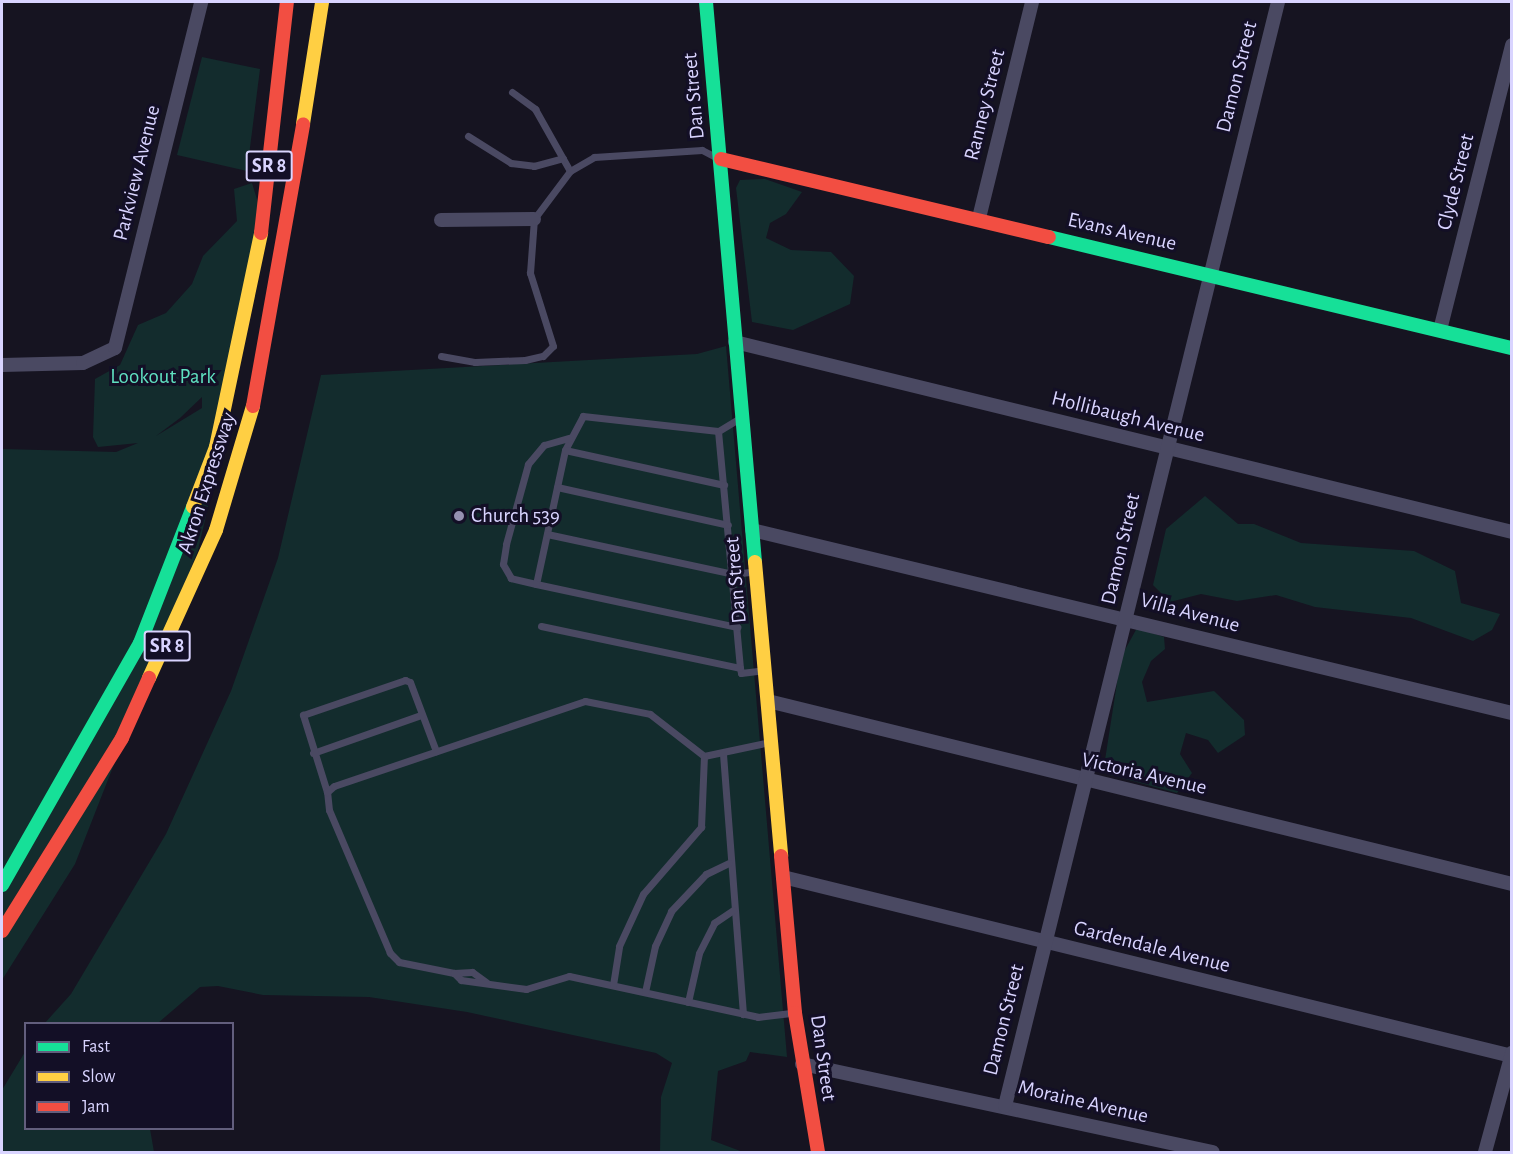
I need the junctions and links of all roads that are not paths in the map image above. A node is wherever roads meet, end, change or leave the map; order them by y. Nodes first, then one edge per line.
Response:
1 (201, 2) edge
2 (287, 2) edge
3 (322, 2) edge
4 (706, 2) edge
5 (1032, 2) edge
6 (1278, 2) edge
7 (1512, 45) edge
8 (512, 92) dead end
9 (468, 136) dead end
10 (563, 158) junction
11 (721, 159) junction
12 (570, 171) junction
13 (979, 218) junction
14 (534, 219) junction
15 (441, 220) dead end
16 (1210, 274) junction
17 (1440, 330) junction
18 (735, 342) junction
19 (1512, 348) edge
20 (441, 356) dead end
21 (2, 364) edge
22 (742, 417) junction
23 (718, 431) junction
24 (568, 438) junction
25 (1168, 447) junction
26 (565, 450) junction
27 (724, 485) junction
28 (557, 487) junction
29 (728, 525) junction
30 (752, 530) junction
31 (1512, 532) edge
32 (547, 534) junction
33 (756, 571) junction
34 (732, 574) junction
35 (536, 584) junction
36 (1126, 618) junction
37 (541, 626) dead end
38 (737, 627) junction
39 (740, 668) junction
40 (765, 670) junction
41 (768, 701) junction
42 (1512, 713) edge
43 (422, 715) junction
44 (771, 742) junction
45 (436, 751) junction
46 (313, 753) junction
47 (723, 754) junction
48 (704, 756) junction
49 (1085, 782) junction
50 (327, 792) junction
51 (729, 863) junction
52 (783, 877) junction
53 (1512, 884) edge
54 (2, 885) edge
55 (733, 910) junction
56 (2, 931) edge
57 (1045, 943) junction
58 (614, 985) junction
59 (645, 992) junction
60 (687, 1002) junction
61 (795, 1013) junction
62 (743, 1014) junction
63 (1511, 1055) edge
64 (802, 1064) junction
65 (1005, 1106) junction
66 (818, 1152) edge
67 (1213, 1152) edge
68 (1485, 1152) edge

1 - 21 street, Parkview Avenue
2 - 54 main road, Akron Expressway / SR 8
3 - 56 main road, Akron Expressway / SR 8
4 - 11 main road, Dan Street
5 - 13 street, Ranney Street
6 - 16 street, Damon Street
7 - 17 street, Clyde Street
8 - 10 lane
9 - 10 lane
10 - 12 lane
11 - 12 lane
11 - 13 main road, Evans Avenue
11 - 18 main road, Dan Street
12 - 14 lane
13 - 16 main road, Evans Avenue
14 - 15 street
14 - 20 lane
16 - 17 main road, Evans Avenue
16 - 25 street, Damon Street
17 - 19 main road, Evans Avenue
18 - 22 main road, Dan Street
18 - 25 street, Hollibaugh Avenue
22 - 23 lane
22 - 30 main road, Dan Street
23 - 24 lane
23 - 27 lane
24 - 26 lane
24 - 35 lane
25 - 31 street, Hollibaugh Avenue
25 - 36 street, Damon Street
26 - 27 lane
26 - 28 lane
27 - 29 lane
28 - 29 lane
28 - 32 lane
29 - 34 lane
30 - 33 main road, Dan Street
30 - 36 street, Villa Avenue
32 - 34 lane
32 - 35 lane
33 - 34 lane
33 - 40 main road, Dan Street
34 - 38 lane
35 - 38 lane
36 - 42 street, Villa Avenue
36 - 49 street, Damon Street
37 - 39 lane
38 - 39 lane
39 - 40 lane
40 - 41 main road, Dan Street
41 - 44 main road, Dan Street
41 - 49 street, Victoria Avenue
43 - 45 lane
43 - 46 lane
43 - 46 lane
44 - 47 lane
44 - 52 main road, Dan Street
45 - 48 lane
45 - 50 lane
46 - 50 lane
47 - 48 lane
47 - 51 lane
48 - 58 lane
49 - 53 street, Victoria Avenue
49 - 57 street, Damon Street
50 - 58 lane
51 - 55 lane
51 - 59 lane
52 - 57 street, Gardendale Avenue
52 - 61 main road, Dan Street
55 - 60 lane
55 - 62 lane
57 - 63 street, Gardendale Avenue
57 - 65 street, Damon Street
58 - 59 lane
59 - 60 lane
60 - 62 lane
61 - 62 lane
61 - 64 main road, Dan Street
63 - 68 street
64 - 65 street, Moraine Avenue
64 - 66 main road, Dan Street
65 - 67 street, Moraine Avenue

